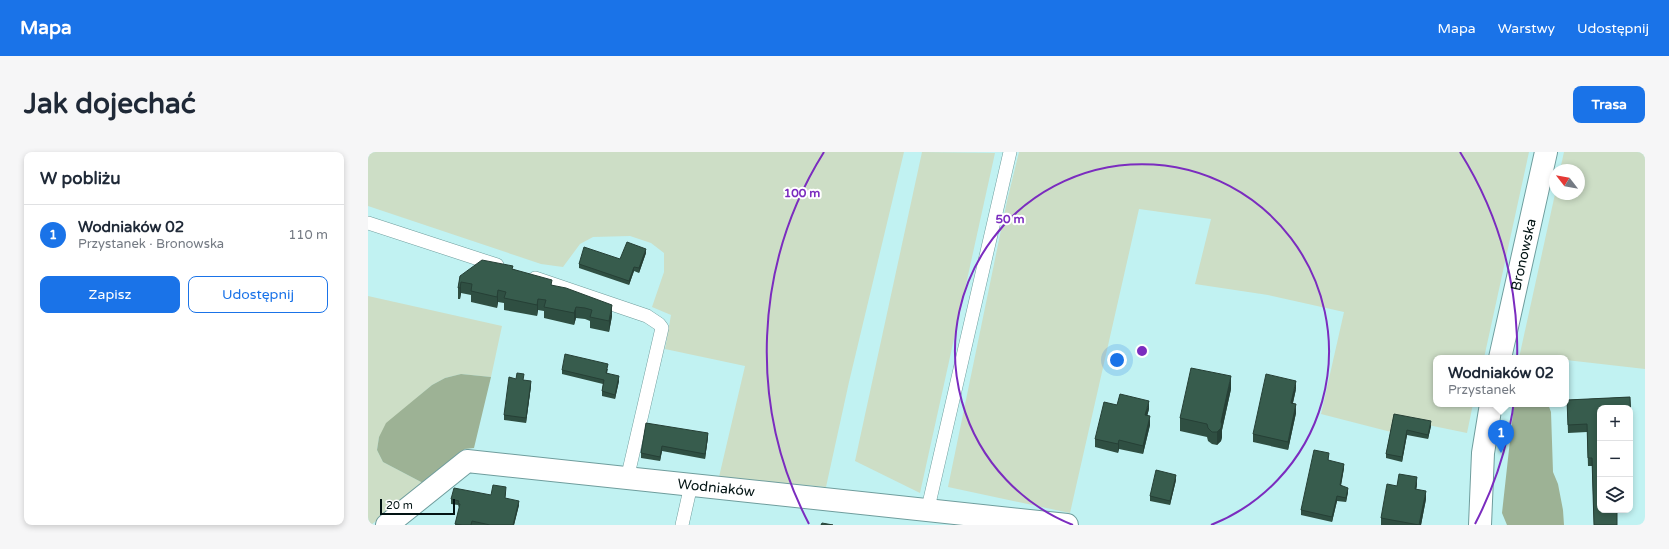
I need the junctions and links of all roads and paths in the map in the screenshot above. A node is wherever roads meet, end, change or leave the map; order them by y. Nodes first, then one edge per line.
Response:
1 (1010, 152) edge
2 (1546, 152) edge
3 (368, 223) edge
4 (509, 269) edge
5 (523, 274) edge
6 (1501, 355) edge
7 (1490, 407) edge
8 (627, 479) junction
9 (691, 485) junction
10 (928, 508) junction
11 (387, 525) edge
12 (682, 525) edge
13 (1068, 525) edge
14 (1480, 525) edge

1 - 10 lane
2 - 6 street, Bronowska
3 - 4 lane
5 - 8 lane
7 - 14 street
8 - 9 street, Wodniaków
8 - 11 street, Wodniaków
9 - 10 street, Wodniaków
9 - 12 lane
10 - 13 street, Wodniaków

